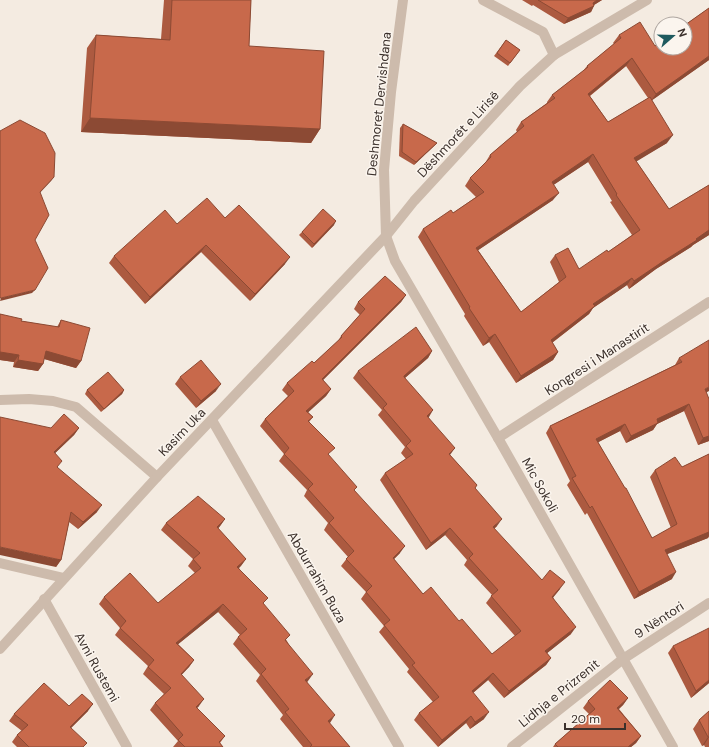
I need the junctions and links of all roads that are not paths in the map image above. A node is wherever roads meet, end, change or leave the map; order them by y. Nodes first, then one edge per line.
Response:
1 (403, 0) edge
2 (483, 0) edge
3 (647, 0) edge
4 (554, 55) junction
5 (386, 236) junction
6 (709, 302) edge
7 (0, 400) edge
8 (212, 420) junction
9 (498, 438) junction
10 (157, 477) junction
11 (0, 563) edge
12 (64, 578) junction
13 (44, 599) junction
14 (709, 603) edge
15 (0, 649) edge
16 (623, 659) junction
17 (127, 747) edge
18 (399, 747) edge
19 (512, 747) edge
20 (673, 747) edge

1 - 5 street, Deshmoret Dervishdana
2 - 4 street
3 - 4 street, Dëshmorët e Lirisë
4 - 5 street, Dëshmorët e Lirisë
5 - 8 street, Kasim Uka
5 - 9 street, Mic Sokoli
6 - 9 street, Kongresi i Manastirit
7 - 10 street
8 - 10 street, Kasim Uka
8 - 18 street, Abdurrahim Buza
9 - 16 street, Mic Sokoli
10 - 12 street, Kasim Uka
11 - 12 street
12 - 13 street, Kasim Uka
13 - 15 street, Kasim Uka
13 - 17 street, Avni Rustemi
14 - 16 street, 9 Nëntori
16 - 19 street, Lidhja e Prizrenit
16 - 20 street, Mic Sokoli

